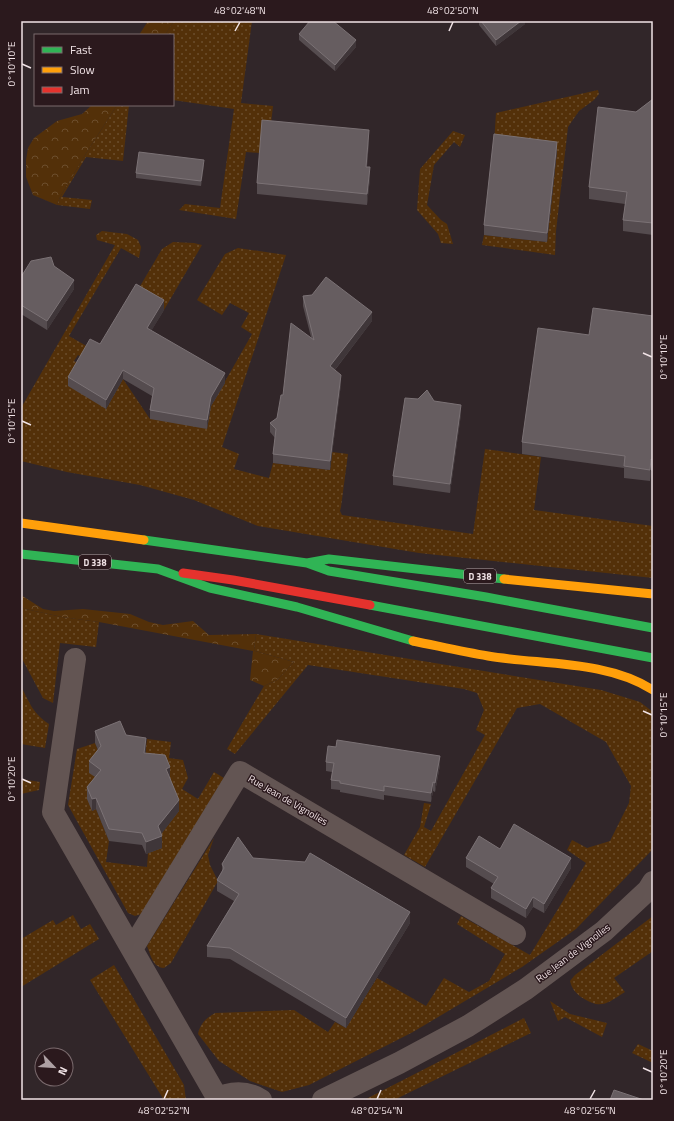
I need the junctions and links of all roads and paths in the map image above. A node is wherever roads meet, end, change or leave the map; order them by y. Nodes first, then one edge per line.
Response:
1 (21, 523) edge
2 (21, 554) edge
3 (306, 563) junction
4 (158, 569) junction
5 (653, 594) edge
6 (653, 628) edge
7 (653, 658) edge
8 (75, 659) dead end
9 (653, 690) edge
10 (651, 887) edge
11 (515, 934) dead end
12 (132, 949) junction
13 (217, 1099) edge
14 (261, 1100) edge
15 (323, 1100) edge

1 - 3 main road, D 338
2 - 4 main road, D 338
3 - 5 main road, D 338
3 - 6 main road, D 338
4 - 7 main road, D 338
4 - 9 main road, D 338
8 - 12 street
10 - 15 street, Rue Jean de Vignolles
11 - 12 street, Rue Jean de Vignolles
12 - 13 street
13 - 14 street

